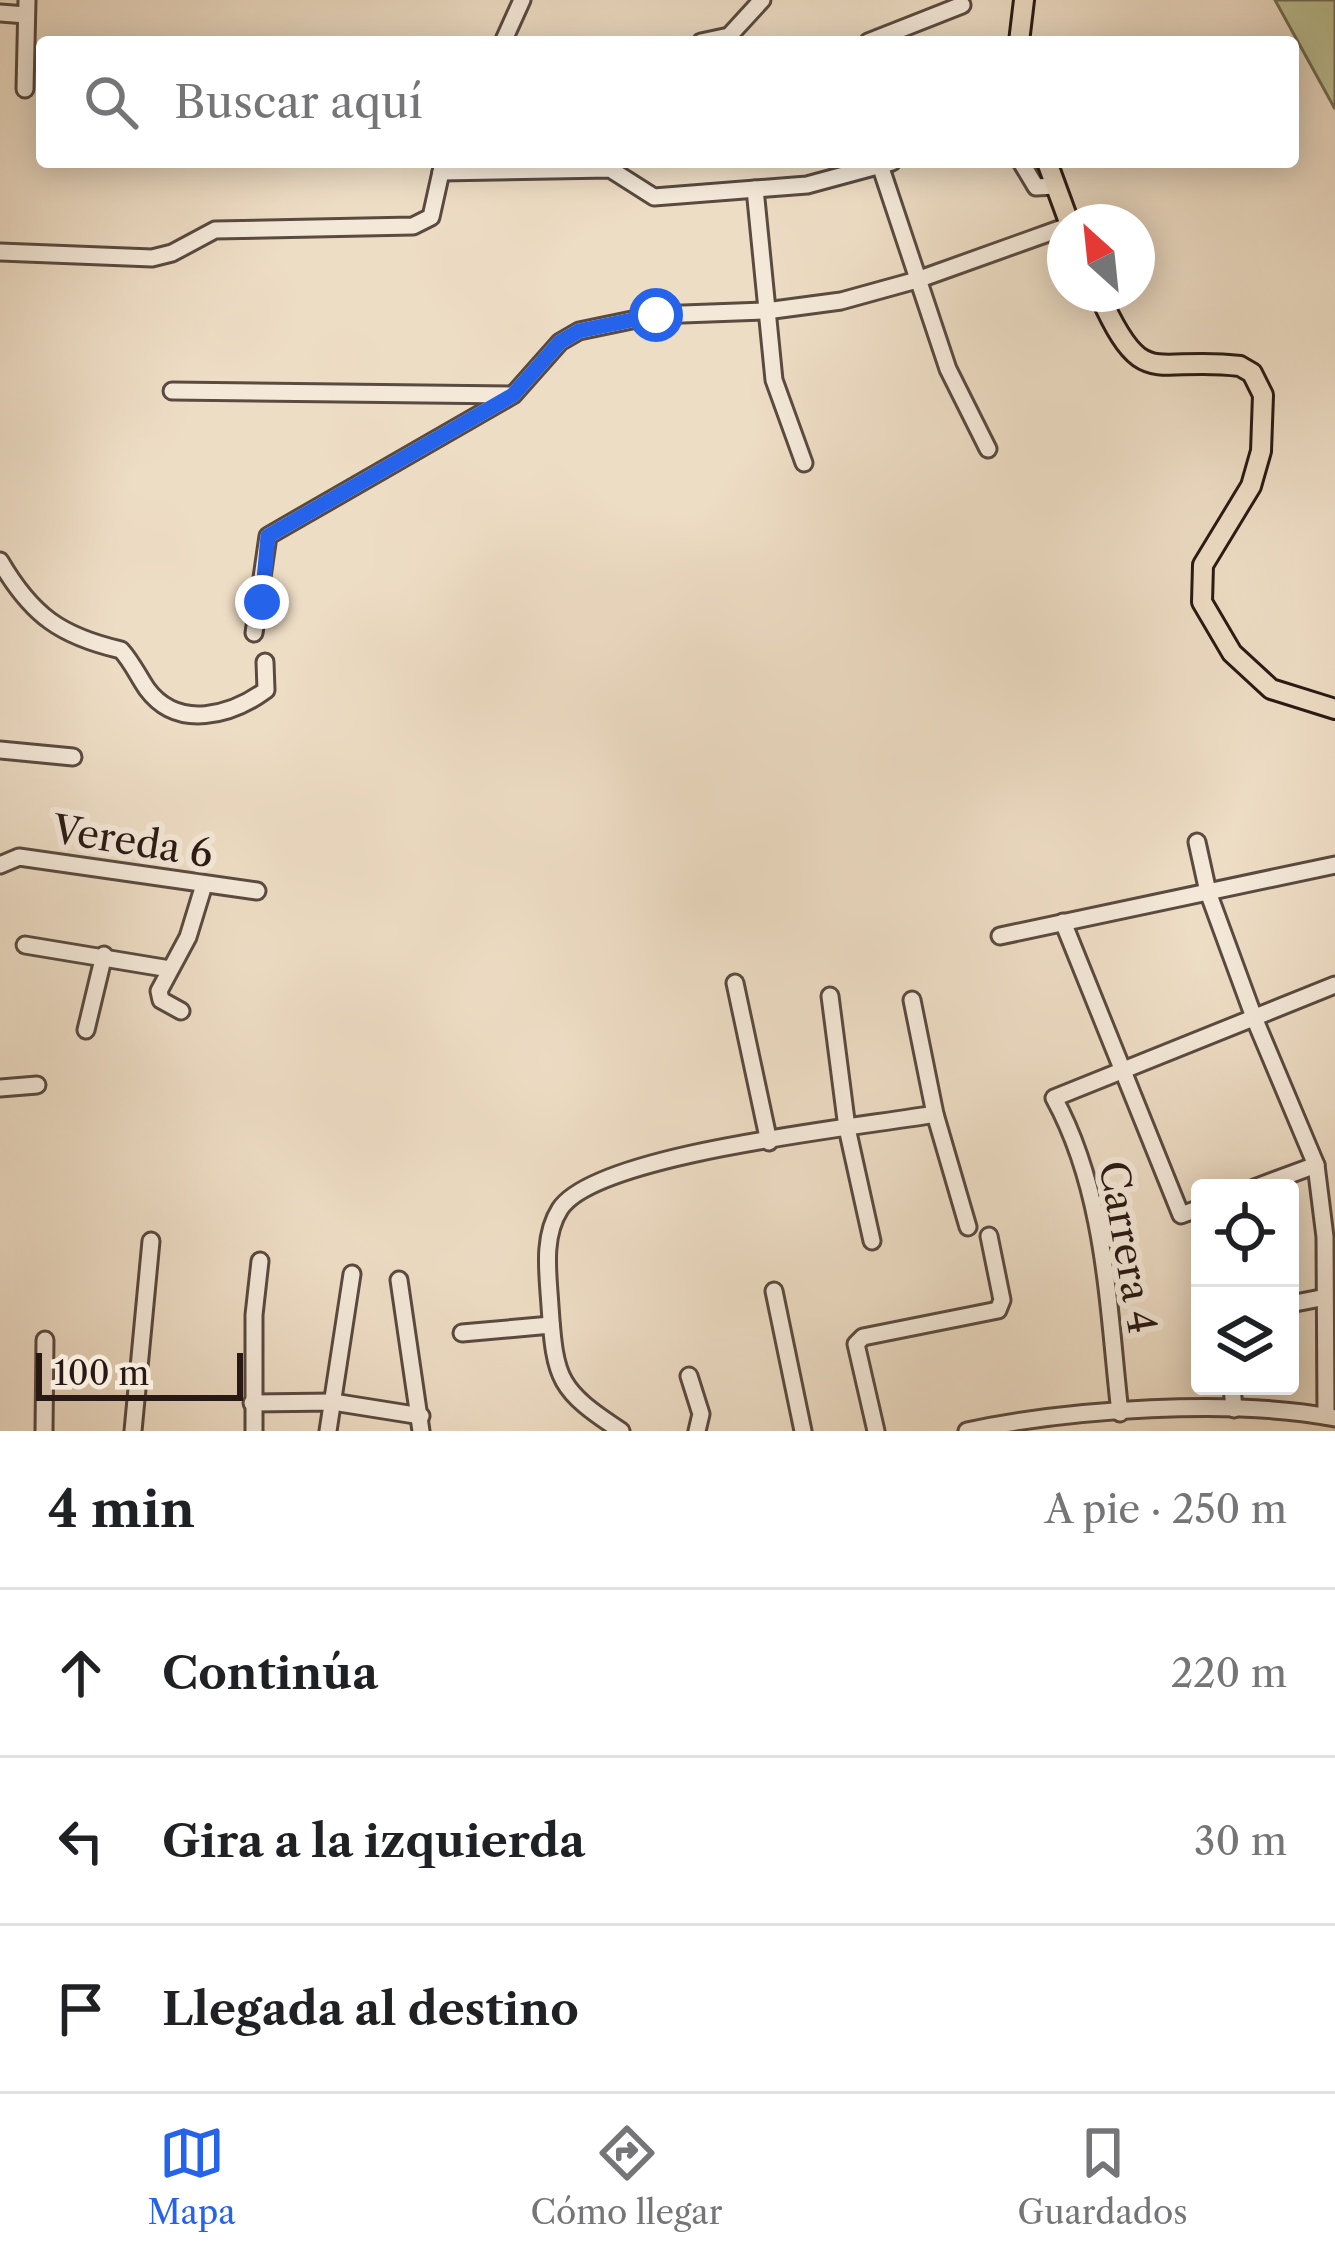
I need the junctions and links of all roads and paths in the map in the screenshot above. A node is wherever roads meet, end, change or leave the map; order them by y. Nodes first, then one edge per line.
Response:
1 (522, 0) edge
2 (762, 0) edge
3 (1024, 0) edge
4 (962, 5) dead end
5 (27, 7) edge
6 (0, 13) edge
7 (506, 36) edge
8 (728, 36) edge
9 (883, 36) edge
10 (1017, 36) edge
11 (25, 89) dead end
12 (442, 168) edge
13 (526, 168) edge
14 (869, 168) edge
15 (885, 168) edge
16 (1025, 168) edge
17 (1049, 168) edge
18 (1055, 186) junction
19 (754, 189) junction
20 (1061, 204) edge
21 (1047, 232) edge
22 (0, 252) edge
23 (917, 280) junction
24 (766, 311) junction
25 (1108, 312) edge
26 (172, 391) dead end
27 (513, 395) junction
28 (988, 449) dead end
29 (804, 464) dead end
30 (0, 561) edge
31 (254, 633) dead end
32 (265, 662) dead end
33 (1335, 709) edge
34 (0, 750) edge
35 (73, 757) dead end
36 (1197, 842) dead end
37 (1335, 865) edge
38 (0, 866) edge
39 (203, 888) junction
40 (257, 891) dead end
41 (1208, 892) junction
42 (1063, 922) junction
43 (1000, 937) dead end
44 (25, 945) dead end
45 (104, 955) junction
46 (170, 969) junction
47 (735, 983) dead end
48 (1335, 985) edge
49 (830, 996) dead end
50 (912, 1000) dead end
51 (181, 1011) dead end
52 (1255, 1020) junction
53 (86, 1030) dead end
54 (1122, 1070) junction
55 (37, 1085) dead end
56 (0, 1088) edge
57 (935, 1114) junction
58 (847, 1128) junction
59 (769, 1142) junction
60 (1316, 1165) junction
61 (1278, 1179) edge
62 (1329, 1206) edge
63 (1191, 1211) edge
64 (968, 1227) dead end
65 (988, 1236) dead end
66 (152, 1241) dead end
67 (872, 1241) dead end
68 (260, 1261) dead end
69 (352, 1274) dead end
70 (399, 1280) dead end
71 (774, 1291) dead end
72 (1326, 1308) edge
73 (551, 1325) junction
74 (462, 1334) dead end
75 (45, 1340) dead end
76 (689, 1376) dead end
77 (1233, 1395) edge
78 (333, 1402) junction
79 (252, 1403) junction
80 (1234, 1408) junction
81 (1120, 1414) junction
82 (1330, 1417) edge
83 (421, 1424) edge
84 (44, 1431) edge
85 (133, 1431) edge
86 (254, 1431) edge
87 (328, 1431) edge
88 (621, 1431) edge
89 (697, 1431) edge
90 (803, 1431) edge
91 (876, 1431) edge
92 (967, 1431) edge

1 - 7 street
2 - 8 street
3 - 10 main road
4 - 9 street
5 - 6 street
5 - 11 street
12 - 22 street
13 - 19 street
14 - 19 street
15 - 23 street
16 - 18 street
17 - 18 main road
18 - 20 main road
19 - 24 street
21 - 23 street
23 - 24 street
23 - 28 street
24 - 27 street
24 - 29 street
25 - 33 main road
26 - 27 street
27 - 31 street
30 - 32 street
34 - 35 street
36 - 41 street
37 - 41 street
38 - 39 street, Vereda 6
39 - 40 street, Vereda 6
39 - 46 street
41 - 42 street
41 - 52 street
42 - 43 street
42 - 54 street
44 - 45 street
45 - 46 street
45 - 53 street
46 - 51 street
47 - 59 street
48 - 52 street
49 - 58 street
50 - 57 street
52 - 54 street
52 - 60 street
54 - 63 street
54 - 81 street, Carrera 4
55 - 56 street
57 - 58 street
57 - 64 street
58 - 59 street
58 - 67 street
59 - 73 street
60 - 61 street
60 - 62 street
62 - 72 street
65 - 91 street
66 - 85 street
68 - 79 street
69 - 78 street
70 - 83 street
71 - 90 street
72 - 82 street
73 - 74 street
73 - 88 street
75 - 84 street
76 - 89 street
77 - 80 street
78 - 79 street
78 - 83 street
78 - 87 street
79 - 86 street
80 - 81 street
80 - 82 street
81 - 92 street

